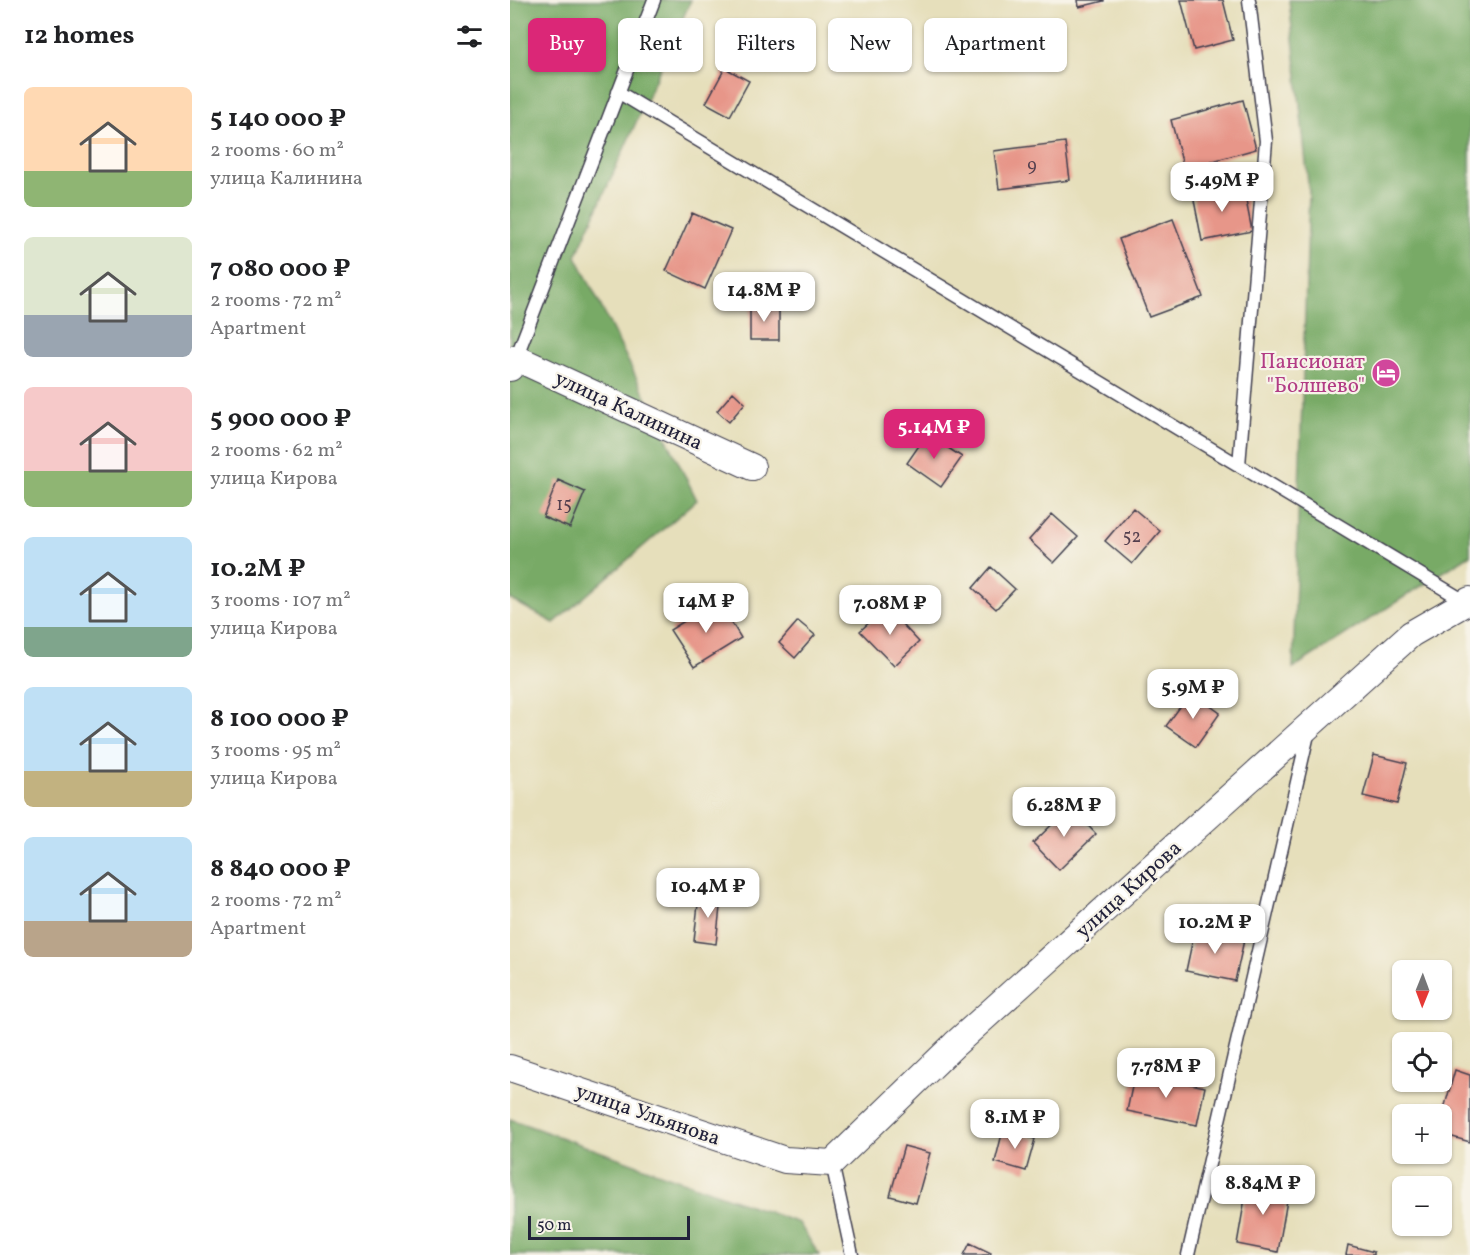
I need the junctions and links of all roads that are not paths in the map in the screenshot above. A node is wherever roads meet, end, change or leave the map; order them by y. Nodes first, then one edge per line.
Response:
1 (654, 0) edge
2 (1249, 0) edge
3 (618, 92) junction
4 (513, 363) edge
5 (1239, 465) junction
6 (752, 467) dead end
7 (1468, 601) edge
8 (1311, 726) junction
9 (510, 1068) edge
10 (832, 1163) junction
11 (852, 1255) edge
12 (1188, 1255) edge

1 - 3 lane
2 - 5 lane
3 - 4 lane
3 - 5 lane
4 - 6 street, улица Калинина
5 - 7 lane
7 - 8 street, улица Кирова
8 - 10 street, улица Кирова
8 - 12 lane
9 - 10 street, улица Ульянова
10 - 11 lane

